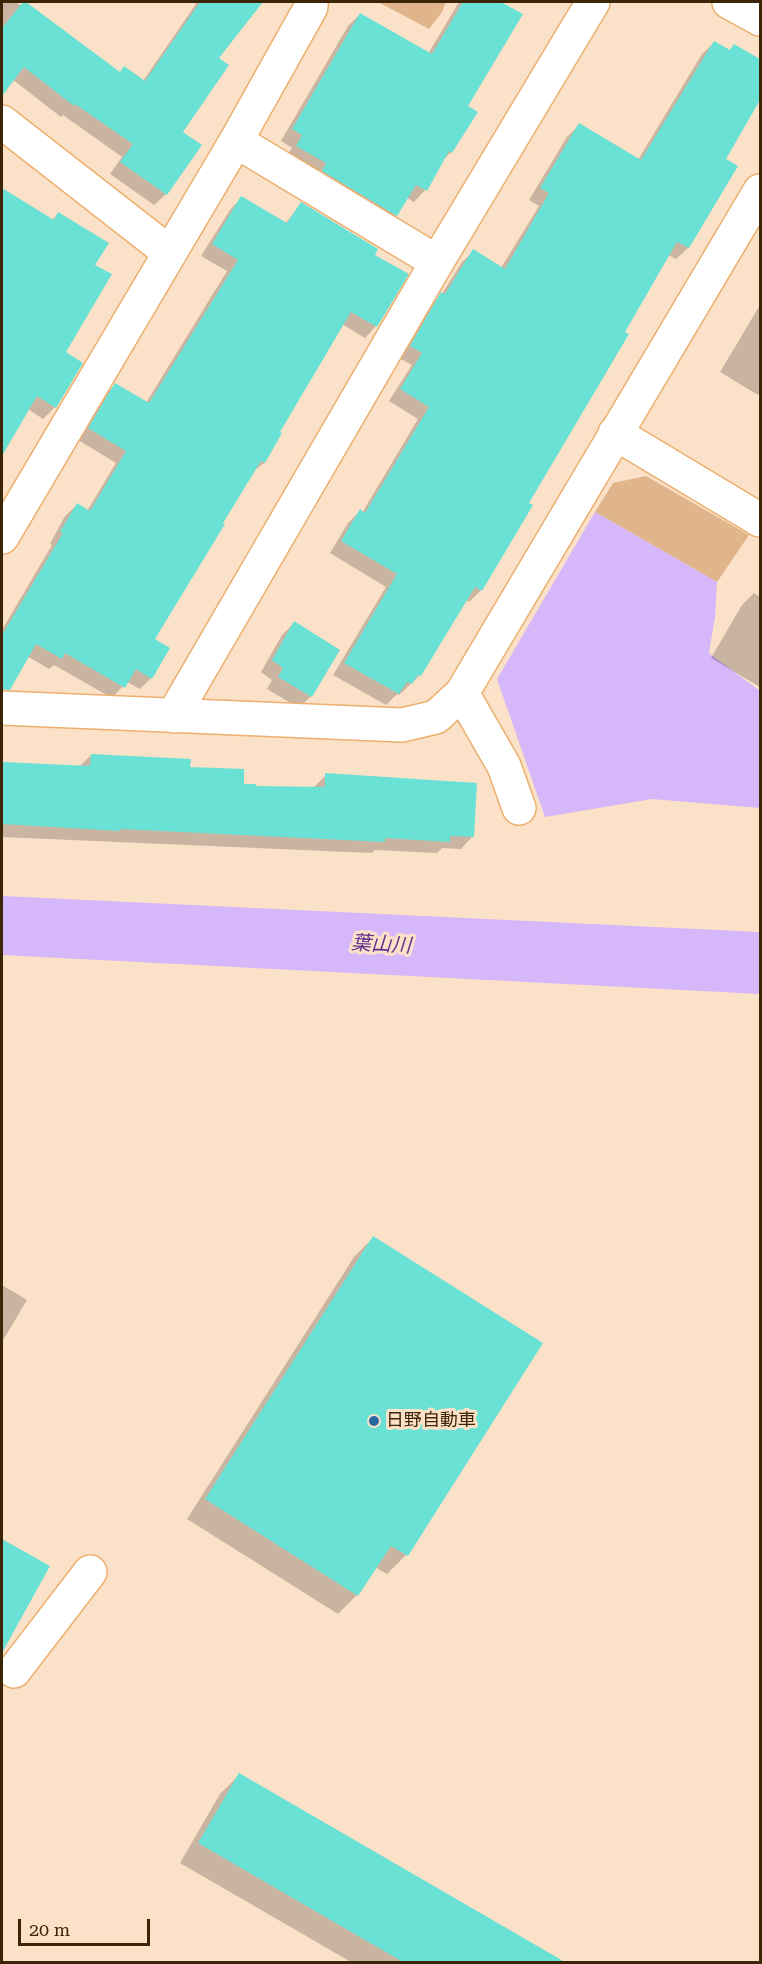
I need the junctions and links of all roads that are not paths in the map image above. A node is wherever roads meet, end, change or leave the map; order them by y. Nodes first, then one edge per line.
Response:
1 (311, 2) edge
2 (593, 2) edge
3 (729, 2) edge
4 (760, 19) edge
5 (2, 122) edge
6 (236, 141) junction
7 (760, 191) edge
8 (170, 253) junction
9 (437, 262) junction
10 (615, 433) junction
11 (760, 520) edge
12 (2, 537) edge
13 (462, 693) junction
14 (2, 708) edge
15 (173, 716) junction
16 (519, 808) dead end
17 (90, 1572) dead end
18 (6, 1674) edge

1 - 6 street
2 - 9 street
3 - 4 street
5 - 8 street
6 - 8 street
6 - 9 street
7 - 10 street
8 - 12 street
9 - 15 street
10 - 11 street
10 - 13 street
13 - 15 street
13 - 16 street
14 - 15 street
17 - 18 street

